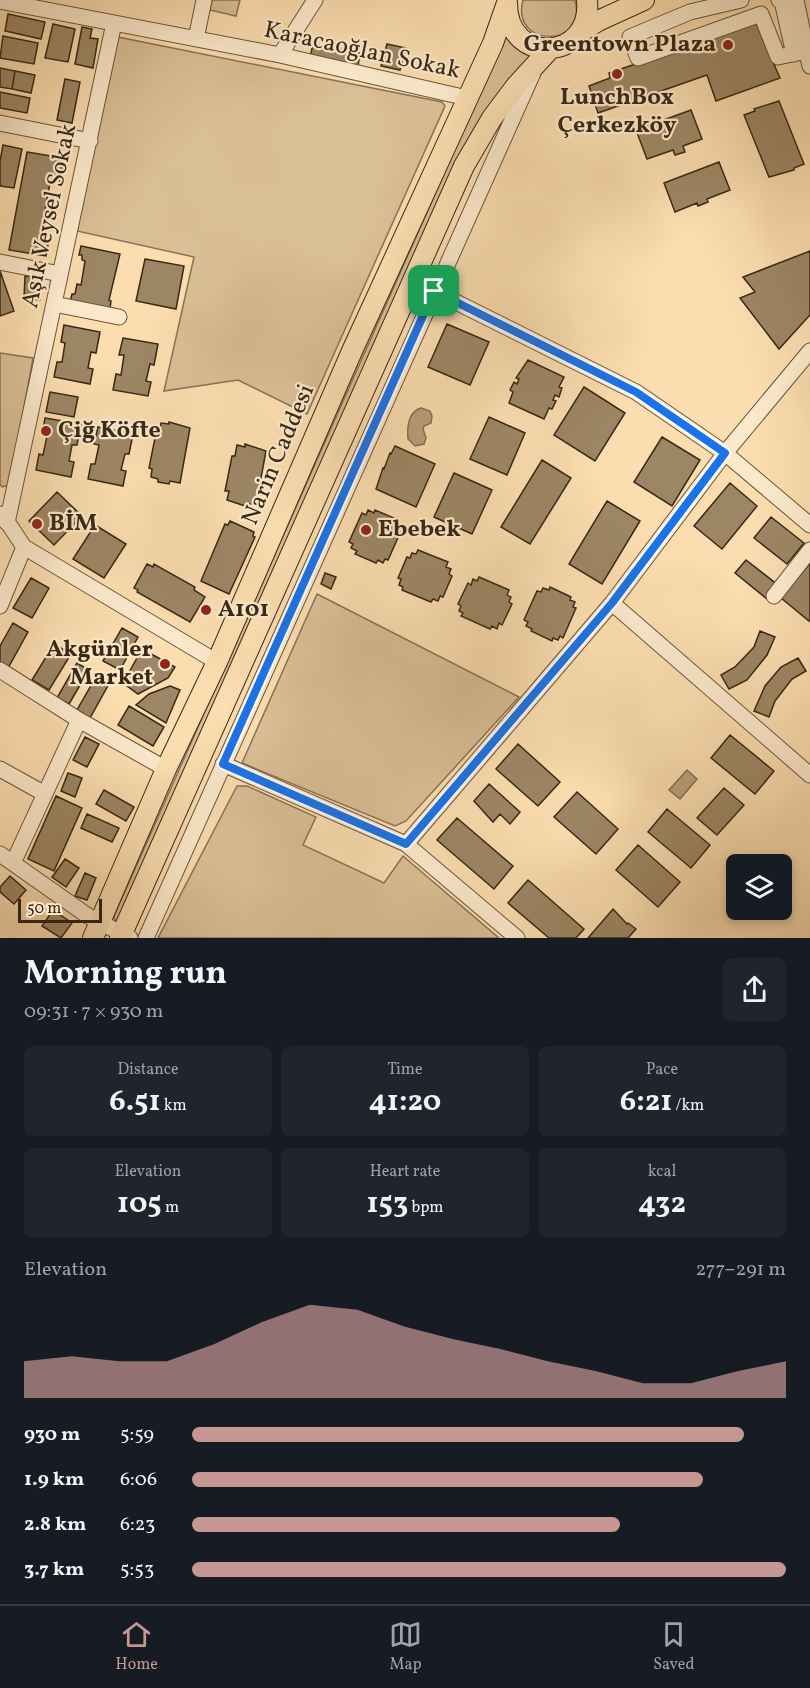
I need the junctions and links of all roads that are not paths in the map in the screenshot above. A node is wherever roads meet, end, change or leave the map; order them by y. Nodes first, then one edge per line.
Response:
1 (204, 0) edge
2 (315, 0) edge
3 (587, 0) edge
4 (644, 0) edge
5 (741, 0) edge
6 (779, 0) edge
7 (796, 0) edge
8 (0, 1) edge
9 (507, 1) edge
10 (114, 23) junction
11 (579, 33) junction
12 (196, 39) junction
13 (280, 55) junction
14 (544, 55) junction
15 (804, 57) edge
16 (467, 98) junction
17 (0, 123) edge
18 (90, 141) junction
19 (0, 262) edge
20 (60, 274) junction
21 (434, 291) junction
22 (54, 304) junction
23 (119, 317) dead end
24 (810, 351) edge
25 (725, 453) junction
26 (4, 517) edge
27 (810, 525) edge
28 (24, 547) junction
29 (810, 550) edge
30 (774, 596) dead end
31 (612, 603) junction
32 (0, 606) edge
33 (217, 662) junction
34 (0, 670) edge
35 (79, 720) junction
36 (223, 764) junction
37 (0, 769) edge
38 (166, 769) junction
39 (810, 775) edge
40 (45, 794) junction
41 (406, 844) junction
42 (0, 854) edge
43 (13, 863) junction
44 (97, 930) edge
45 (124, 937) edge
46 (146, 938) edge
47 (517, 938) edge

1 - 12 street
2 - 13 street
3 - 11 main road
4 - 11 main road
5 - 15 street
6 - 15 street
7 - 15 street
8 - 10 street, Karacaoğlan Sokak
9 - 14 main road
9 - 16 main road, Narin Caddesi
10 - 12 street, Karacaoğlan Sokak
10 - 18 street, Aşık Veysel Sokak
11 - 14 main road
12 - 13 street, Karacaoğlan Sokak
13 - 16 street, Karacaoğlan Sokak
14 - 21 street
14 - 45 main road
16 - 33 main road, Narin Caddesi
17 - 18 street
18 - 20 street, Aşık Veysel Sokak
19 - 20 street
20 - 22 street, Aşık Veysel Sokak
21 - 25 street
21 - 36 street
22 - 23 street
22 - 26 street, Aşık Veysel Sokak
24 - 25 street
25 - 27 street
25 - 31 street
26 - 28 street
28 - 32 street
28 - 33 street
29 - 30 street
31 - 39 street
31 - 41 street
33 - 38 main road, Narin Caddesi
34 - 35 street
35 - 38 street
35 - 40 street
36 - 41 street
36 - 46 street
37 - 40 street
38 - 44 main road, Narin Caddesi
40 - 43 street
41 - 47 street
42 - 43 street
43 - 44 street
44 - 45 street

